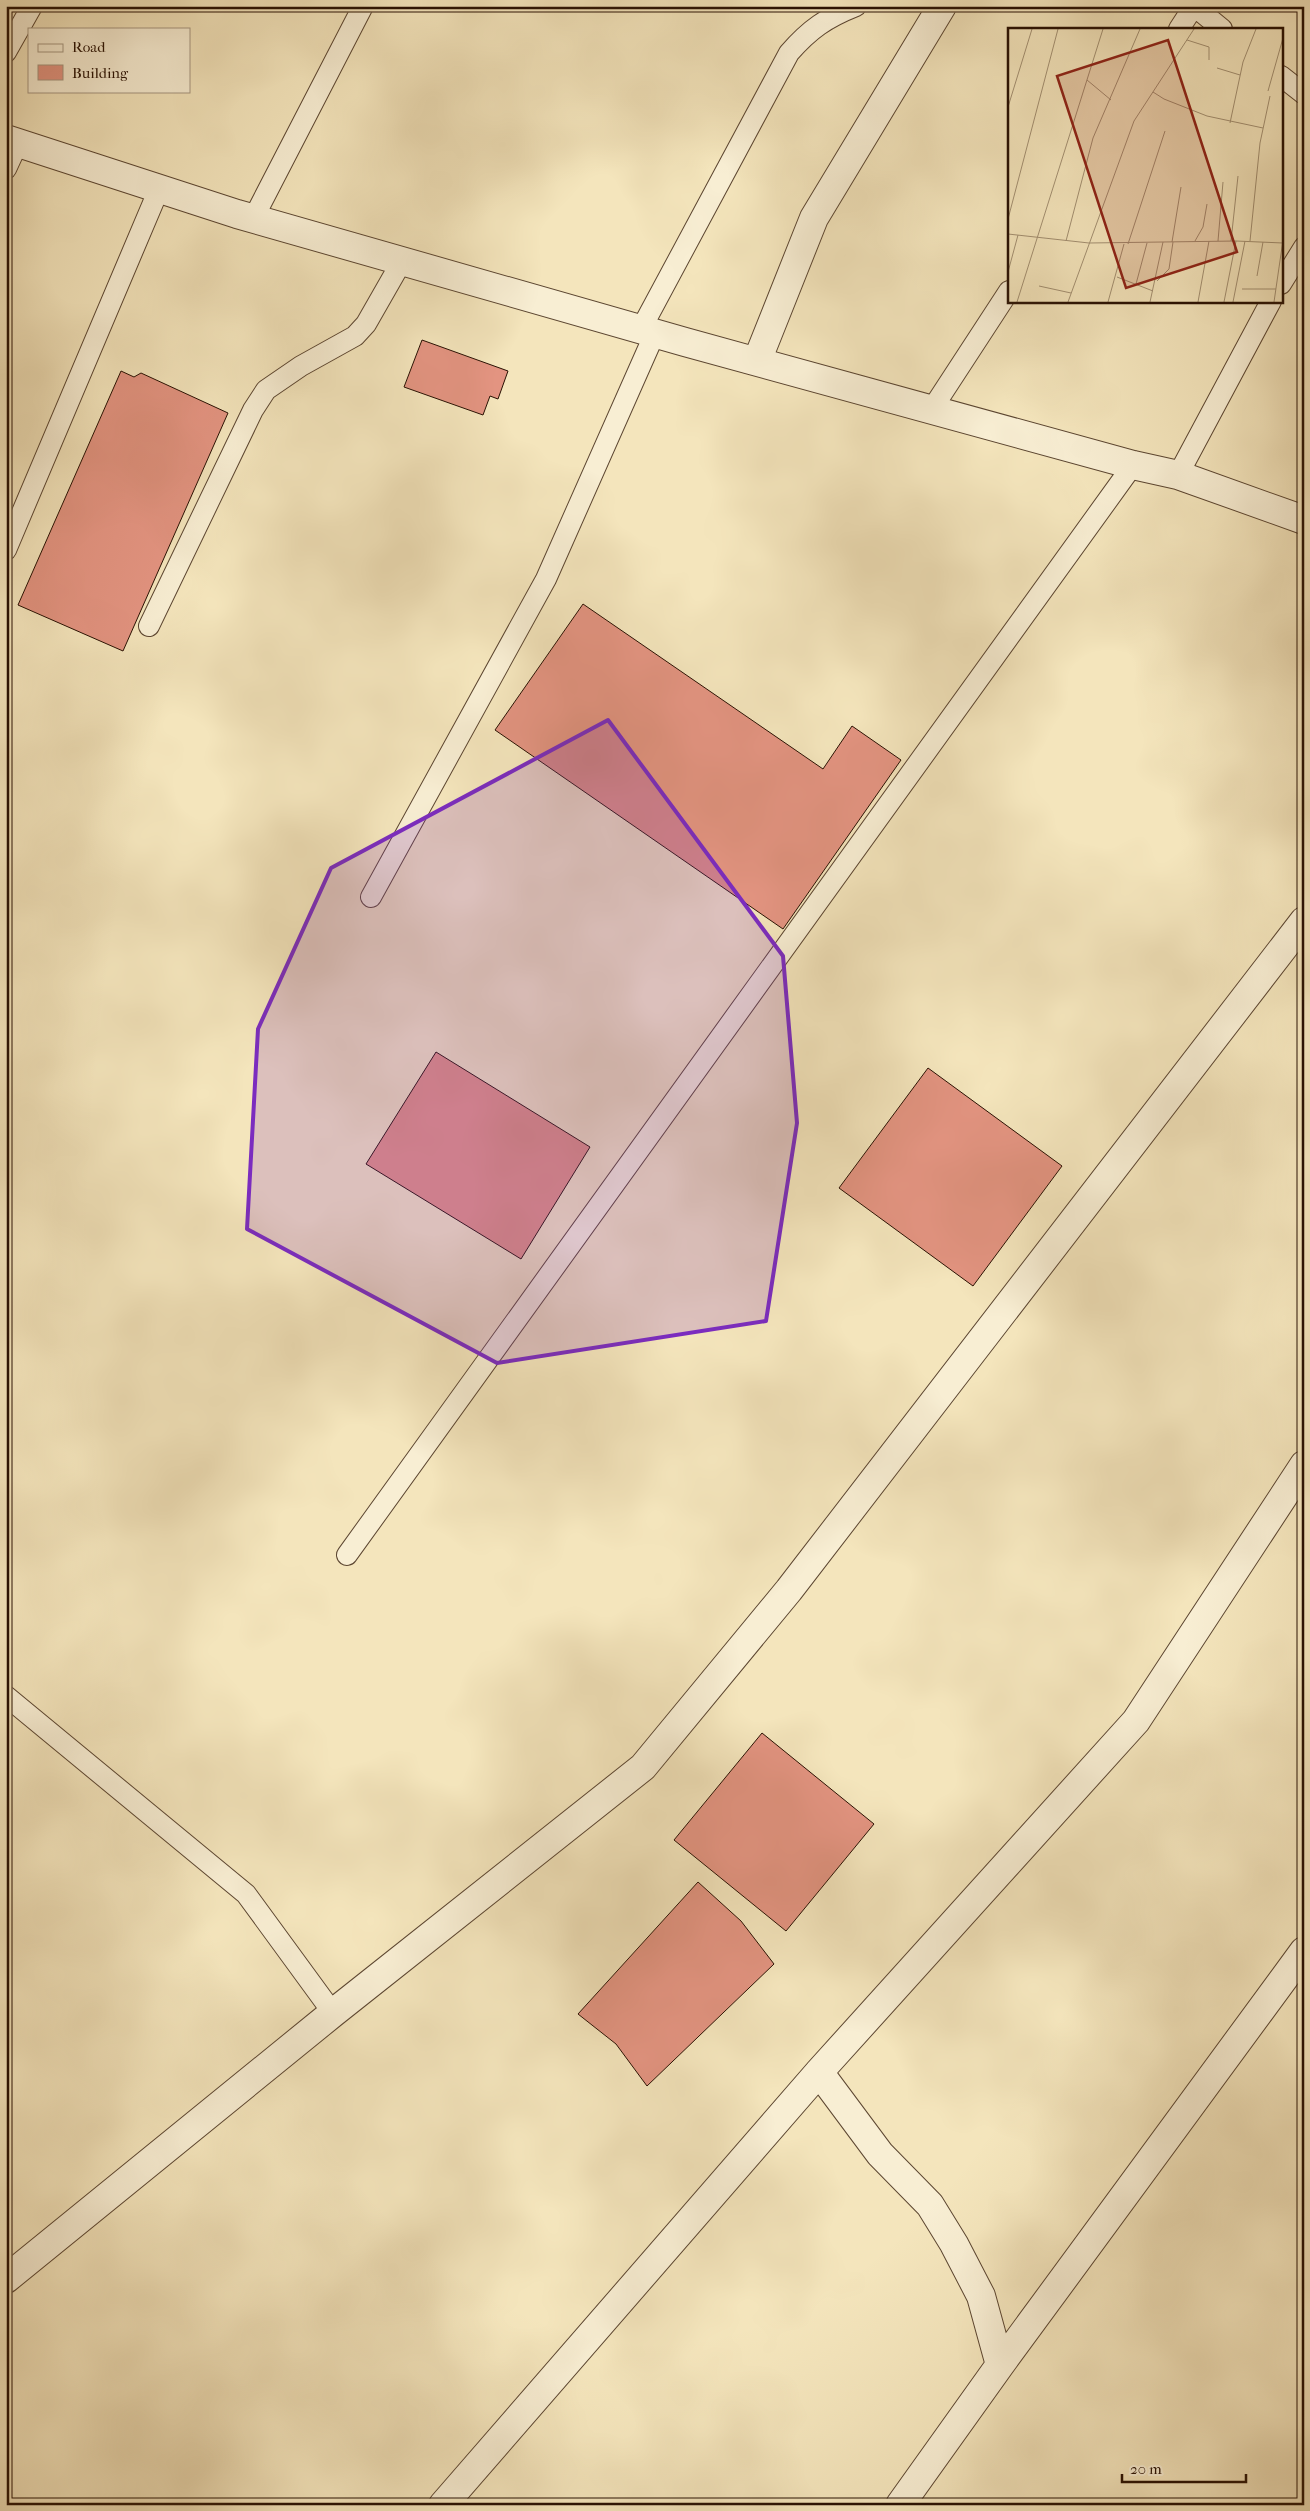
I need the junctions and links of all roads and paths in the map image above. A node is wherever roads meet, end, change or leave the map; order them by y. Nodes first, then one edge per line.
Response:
1 (32, 6) edge
2 (363, 6) edge
3 (856, 6) edge
4 (942, 6) edge
5 (1194, 6) edge
6 (1180, 28) edge
7 (1221, 28) edge
8 (6, 52) edge
9 (1282, 77) edge
10 (1304, 94) edge
11 (12, 141) edge
12 (6, 169) edge
13 (159, 189) junction
14 (253, 219) junction
15 (1304, 247) edge
16 (402, 261) junction
17 (1282, 282) edge
18 (1008, 293) edge
19 (1270, 302) edge
20 (648, 331) junction
21 (756, 361) junction
22 (932, 409) junction
23 (1133, 465) junction
24 (1178, 475) junction
25 (1304, 520) edge
26 (6, 550) edge
27 (149, 626) dead end
28 (371, 897) dead end
29 (1304, 921) edge
30 (1304, 1465) edge
31 (347, 1555) dead end
32 (6, 1696) edge
33 (1304, 1951) edge
34 (333, 2012) junction
35 (819, 2072) junction
36 (6, 2279) edge
37 (1000, 2365) junction
38 (443, 2505) edge
39 (900, 2505) edge

1 - 8 lane
2 - 14 lane
3 - 20 lane
4 - 21 street
5 - 6 lane
5 - 7 lane
9 - 10 lane
11 - 12 lane
11 - 13 street
13 - 14 street
13 - 26 lane
14 - 16 street
15 - 17 lane
16 - 20 street
16 - 27 lane
18 - 22 lane
19 - 24 lane
20 - 21 street
20 - 28 lane
21 - 22 street
22 - 23 street
23 - 24 street
23 - 31 lane
24 - 25 street
29 - 34 street
30 - 35 street
32 - 34 lane
33 - 37 street
34 - 36 street
35 - 37 street
35 - 38 street
37 - 39 street

